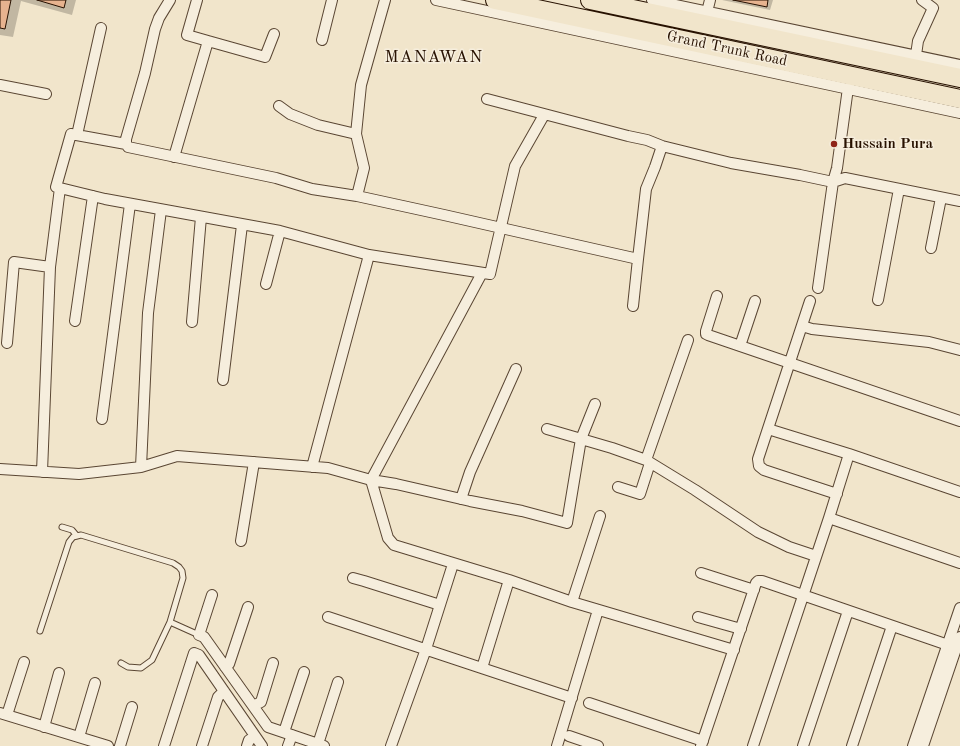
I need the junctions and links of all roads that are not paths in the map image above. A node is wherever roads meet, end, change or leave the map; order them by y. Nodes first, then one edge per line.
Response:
1 (170, 0) edge
2 (197, 0) edge
3 (332, 0) edge
4 (385, 0) edge
5 (436, 0) edge
6 (495, 0) edge
7 (590, 0) edge
8 (652, 0) edge
9 (710, 0) edge
10 (922, 0) edge
11 (668, 2) edge
12 (935, 4) edge
13 (716, 18) junction
14 (101, 28) dead end
15 (274, 34) dead end
16 (322, 40) dead end
17 (208, 41) junction
18 (705, 49) junction
19 (916, 55) junction
20 (960, 65) edge
21 (960, 78) edge
22 (0, 85) edge
23 (848, 88) junction
24 (46, 94) dead end
25 (487, 99) dead end
26 (960, 99) edge
27 (279, 106) dead end
28 (960, 112) edge
29 (544, 115) junction
30 (356, 134) junction
31 (77, 135) junction
32 (126, 144) junction
33 (662, 146) junction
34 (174, 157) junction
35 (832, 182) junction
36 (60, 188) junction
37 (899, 189) junction
38 (93, 196) junction
39 (357, 196) junction
40 (941, 198) junction
41 (960, 201) edge
42 (130, 204) junction
43 (161, 210) junction
44 (201, 217) junction
45 (242, 224) junction
46 (501, 228) junction
47 (280, 231) junction
48 (931, 248) dead end
49 (369, 255) junction
50 (638, 259) junction
51 (50, 267) junction
52 (482, 273) junction
53 (266, 284) dead end
54 (818, 288) dead end
55 (717, 296) dead end
56 (878, 300) dead end
57 (755, 301) dead end
58 (810, 301) dead end
59 (632, 306) dead end
60 (75, 321) dead end
61 (192, 322) dead end
62 (802, 326) junction
63 (688, 340) dead end
64 (7, 342) dead end
65 (740, 346) junction
66 (960, 350) edge
67 (789, 363) junction
68 (516, 368) dead end
69 (223, 380) dead end
70 (595, 404) dead end
71 (102, 419) dead end
72 (960, 420) edge
73 (547, 429) dead end
74 (768, 429) junction
75 (581, 439) junction
76 (849, 454) junction
77 (254, 462) junction
78 (648, 462) junction
79 (141, 467) junction
80 (312, 467) junction
81 (0, 469) edge
82 (42, 472) junction
83 (371, 480) junction
84 (618, 486) dead end
85 (960, 492) edge
86 (837, 494) junction
87 (461, 499) junction
88 (600, 516) dead end
89 (829, 518) junction
90 (62, 527) dead end
91 (77, 536) junction
92 (241, 540) dead end
93 (816, 556) junction
94 (960, 563) edge
95 (453, 564) junction
96 (702, 574) dead end
97 (353, 578) dead end
98 (509, 580) junction
99 (754, 590) junction
100 (212, 595) dead end
101 (803, 595) junction
102 (572, 602) junction
103 (440, 605) junction
104 (248, 607) dead end
105 (960, 608) edge
106 (598, 610) junction
107 (848, 611) junction
108 (328, 617) dead end
109 (698, 617) dead end
110 (170, 622) junction
111 (892, 626) junction
112 (740, 629) junction
113 (40, 631) dead end
114 (199, 635) junction
115 (960, 637) edge
116 (948, 645) junction
117 (426, 649) junction
118 (734, 650) junction
119 (194, 653) junction
120 (24, 662) dead end
121 (274, 663) dead end
122 (121, 664) dead end
123 (225, 667) junction
124 (482, 668) junction
125 (304, 672) dead end
126 (59, 673) dead end
127 (338, 682) dead end
128 (95, 683) dead end
129 (224, 692) junction
130 (936, 693) junction
131 (572, 698) junction
132 (589, 703) dead end
133 (253, 706) junction
134 (132, 707) dead end
135 (4, 714) edge
136 (44, 727) junction
137 (288, 734) junction
138 (569, 736) dead end
139 (79, 737) junction
140 (255, 737) junction
141 (702, 744) edge
142 (321, 745) edge
143 (108, 746) edge
144 (120, 746) edge
145 (164, 746) edge
146 (202, 746) edge
147 (247, 746) edge
148 (262, 746) edge
149 (288, 746) edge
150 (391, 746) edge
151 (557, 746) edge
152 (598, 746) edge
153 (753, 746) edge
154 (803, 746) edge
155 (852, 746) edge
156 (913, 746) edge
157 (923, 746) edge

1 - 32 street
2 - 17 street
3 - 16 street
4 - 30 street
5 - 18 street
6 - 18 highway, Grand Trunk Road
7 - 13 highway, Grand Trunk Road
8 - 11 street
9 - 13 street
10 - 12 street
11 - 13 street
12 - 19 street
13 - 18 highway
13 - 19 street
13 - 21 highway, Grand Trunk Road
14 - 31 street
15 - 17 street
17 - 34 street
18 - 23 street
18 - 26 highway, Grand Trunk Road
19 - 20 street
22 - 24 street
23 - 28 street
23 - 35 street
25 - 29 street
27 - 30 street
29 - 33 street
29 - 46 street
30 - 39 street
31 - 32 street
31 - 36 street
32 - 34 street
33 - 35 street
33 - 50 street
34 - 39 street
35 - 37 street
35 - 54 street
36 - 38 street
36 - 51 street
37 - 40 street
37 - 56 street
38 - 42 street
38 - 60 street
39 - 46 street
40 - 41 street
40 - 48 street
42 - 43 street
42 - 71 street
43 - 44 street
43 - 79 street
44 - 45 street
44 - 61 street
45 - 47 street
45 - 69 street
46 - 50 street
46 - 52 street
47 - 49 street
47 - 53 street
49 - 52 street
49 - 80 street
50 - 59 street
51 - 64 street
51 - 82 street
52 - 83 street
55 - 65 street
57 - 65 street
58 - 62 street
62 - 66 street
62 - 67 street
63 - 78 street
65 - 67 street
67 - 72 street
67 - 74 street
68 - 87 street
70 - 75 street
73 - 75 street
74 - 76 street
74 - 86 street
75 - 78 street
75 - 87 street
76 - 85 street
76 - 86 street
77 - 79 street
77 - 80 street
77 - 92 street
78 - 84 street
78 - 93 street
79 - 82 street
80 - 83 street
81 - 82 street
83 - 87 street
83 - 95 street
86 - 89 street
88 - 102 street
89 - 93 street
89 - 94 street
90 - 91 lane
91 - 110 lane
91 - 113 lane
93 - 101 street
95 - 98 street
95 - 103 street
96 - 99 street
97 - 103 street
98 - 102 street
98 - 124 street
99 - 101 street
99 - 112 street
100 - 114 street
101 - 107 street
101 - 153 street
102 - 106 street
103 - 117 street
104 - 123 street
105 - 116 street
106 - 118 street
106 - 131 street
107 - 111 street
107 - 154 street
108 - 117 street
109 - 112 street
110 - 114 lane
110 - 122 lane
111 - 116 street
111 - 155 street
112 - 118 street
114 - 119 street
114 - 123 street
115 - 130 street
116 - 130 street
117 - 124 street
117 - 150 street
118 - 141 street
119 - 129 street
119 - 145 street
120 - 135 street
121 - 133 street
123 - 133 street
124 - 131 street
125 - 137 street
126 - 136 street
127 - 142 street
128 - 139 street
129 - 140 street
129 - 146 street
130 - 156 street
130 - 157 street
131 - 151 street
132 - 141 street
133 - 137 street
134 - 144 street
135 - 136 street
136 - 139 street
137 - 142 street
137 - 149 street
138 - 152 street
139 - 143 street
140 - 147 street
140 - 148 street

